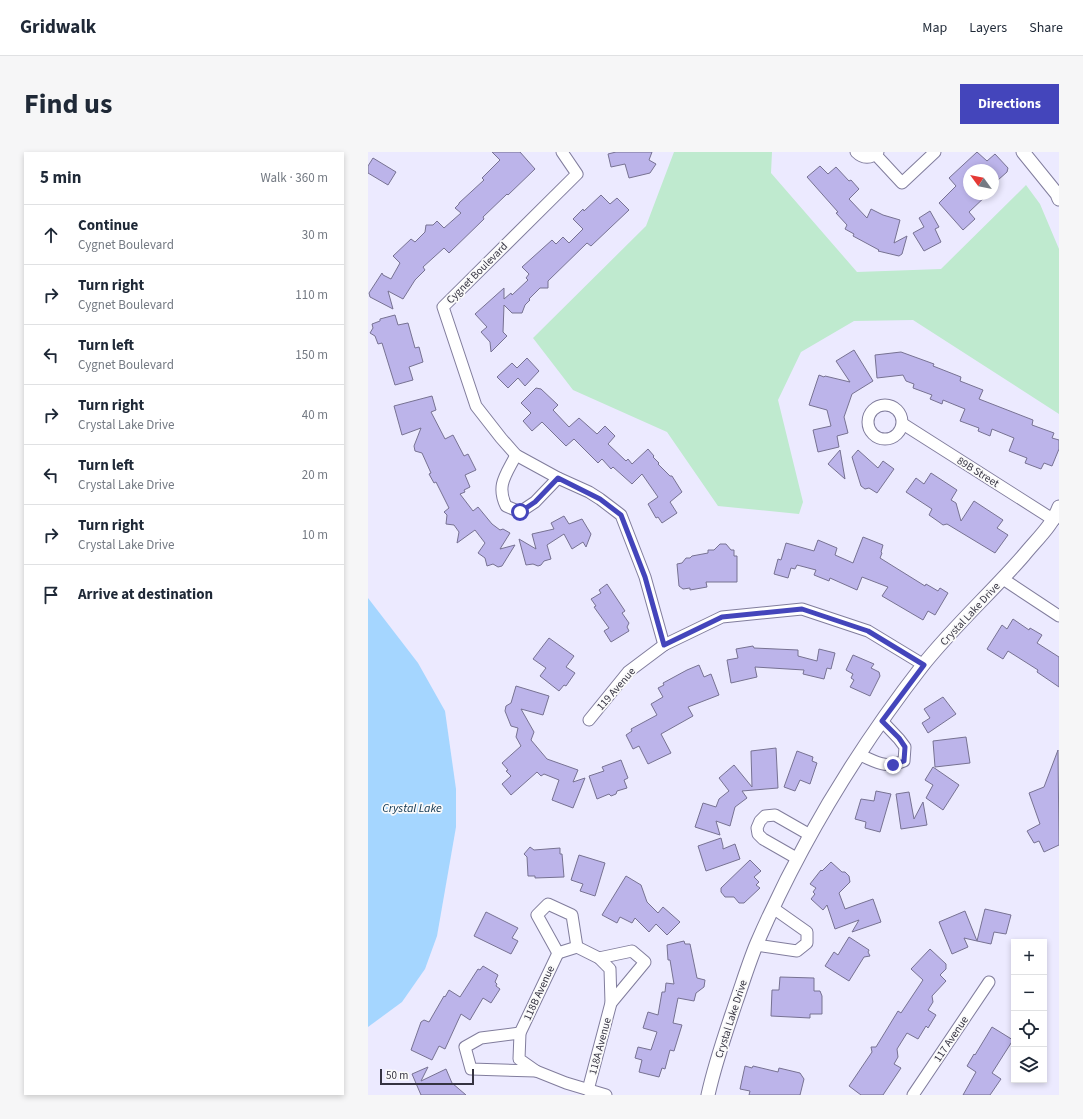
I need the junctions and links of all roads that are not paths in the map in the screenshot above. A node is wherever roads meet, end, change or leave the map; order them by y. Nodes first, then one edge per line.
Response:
1 (562, 152) edge
2 (856, 152) edge
3 (935, 152) edge
4 (1023, 152) edge
5 (877, 153) edge
6 (1059, 199) edge
7 (902, 424) dead end
8 (516, 455) junction
9 (558, 478) junction
10 (1057, 514) edge
11 (1003, 579) junction
12 (1059, 616) edge
13 (664, 645) junction
14 (924, 665) junction
15 (589, 720) dead end
16 (882, 721) junction
17 (860, 755) junction
18 (810, 835) junction
19 (798, 859) junction
20 (773, 908) junction
21 (756, 945) junction
22 (577, 947) junction
23 (558, 953) junction
24 (599, 958) junction
25 (989, 982) dead end
26 (611, 1003) junction
27 (520, 1033) junction
28 (536, 1071) junction
29 (566, 1083) junction
30 (588, 1090) junction
31 (568, 1095) edge
32 (606, 1095) edge
33 (708, 1095) edge
34 (913, 1095) edge

1 - 8 street, Cygnet Boulevard
2 - 5 street
3 - 5 street
4 - 6 street
7 - 10 street, 89B Street
8 - 9 street, Cygnet Boulevard
8 - 9 street
9 - 13 street, Cygnet Boulevard
10 - 11 street, Crystal Lake Drive
11 - 12 street
11 - 14 street, Crystal Lake Drive
13 - 14 street
13 - 15 street, 119 Avenue
14 - 16 street, Crystal Lake Drive
16 - 17 street, Crystal Lake Drive
16 - 17 street
17 - 18 street, Crystal Lake Drive
18 - 19 street, Crystal Lake Drive
18 - 19 street
19 - 20 street, Crystal Lake Drive
20 - 21 street, Crystal Lake Drive
20 - 21 street
21 - 33 street, Crystal Lake Drive
22 - 23 street
22 - 23 street
22 - 24 street
23 - 27 street, 118B Avenue
24 - 26 street
24 - 26 street
25 - 34 street, 117 Avenue
26 - 30 street, 118A Avenue
27 - 28 street
27 - 28 street
28 - 29 street
29 - 30 street
29 - 31 street
30 - 32 street

